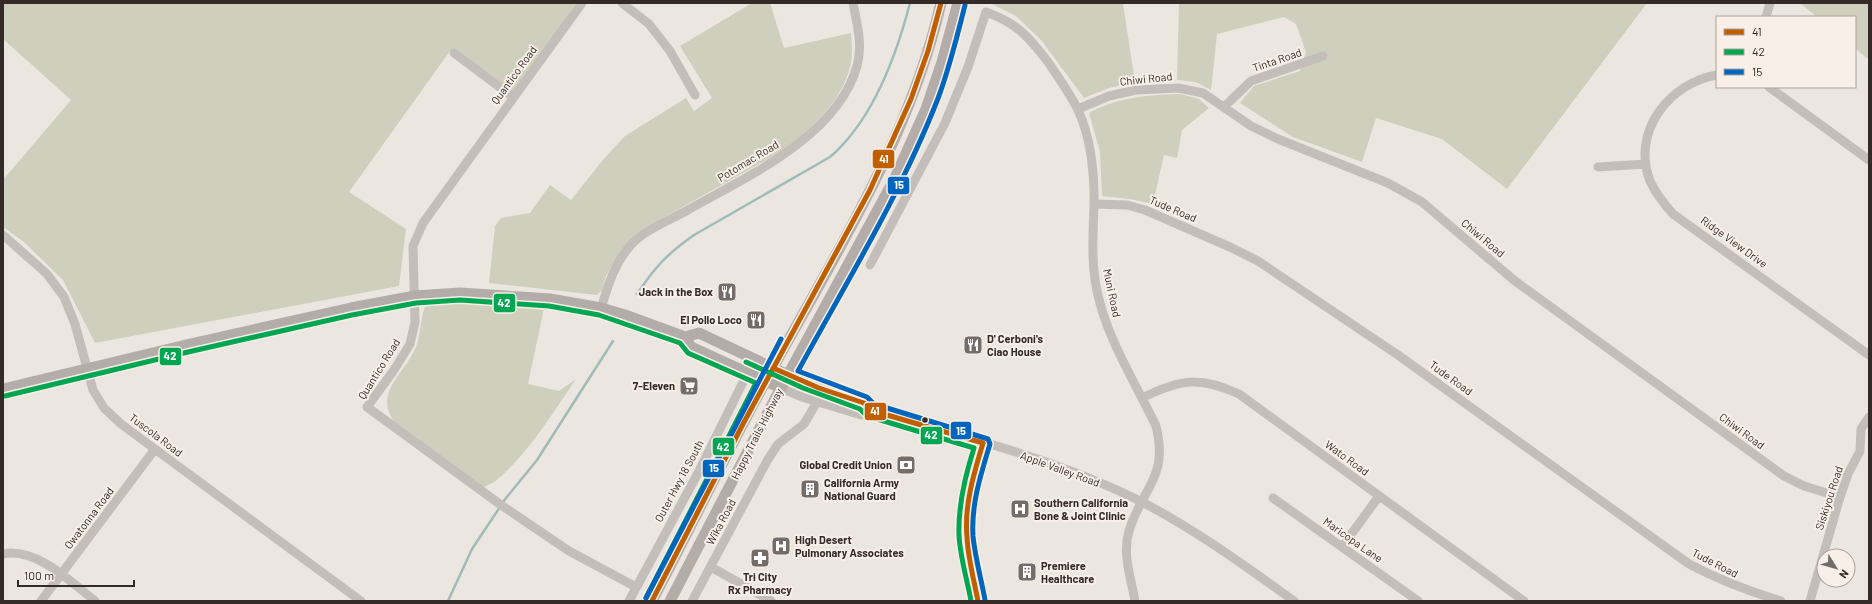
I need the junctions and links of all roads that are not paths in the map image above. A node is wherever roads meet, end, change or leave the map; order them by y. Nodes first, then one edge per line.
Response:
1 (582, 3) edge
2 (622, 3) edge
3 (853, 3) edge
4 (941, 3) edge
5 (958, 3) edge
6 (1770, 3) edge
7 (1766, 16) edge
8 (454, 53) dead end
9 (1323, 56) dead end
10 (1716, 75) edge
11 (1770, 88) edge
12 (695, 95) dead end
13 (514, 97) junction
14 (1225, 106) junction
15 (1078, 109) junction
16 (1869, 160) edge
17 (1646, 164) junction
18 (1598, 168) dead end
19 (1094, 204) junction
20 (3, 235) edge
21 (870, 265) dead end
22 (415, 296) junction
23 (601, 308) junction
24 (685, 337) junction
25 (1869, 355) edge
26 (773, 368) junction
27 (87, 369) junction
28 (748, 372) junction
29 (788, 375) junction
30 (766, 380) junction
31 (781, 388) junction
32 (3, 389) edge
33 (1142, 398) junction
34 (817, 402) junction
35 (870, 410) junction
36 (1869, 417) edge
37 (983, 443) junction
38 (1869, 447) edge
39 (155, 449) junction
40 (1860, 451) junction
41 (1379, 496) junction
42 (1840, 497) junction
43 (1273, 498) dead end
44 (1142, 502) junction
45 (1342, 547) junction
46 (3, 554) edge
47 (710, 567) junction
48 (62, 574) junction
49 (636, 587) junction
50 (42, 601) edge
51 (95, 601) edge
52 (362, 601) edge
53 (629, 601) edge
54 (652, 601) edge
55 (670, 601) edge
56 (692, 601) edge
57 (772, 601) edge
58 (978, 601) edge
59 (1136, 601) edge
60 (1294, 601) edge
61 (1418, 601) edge
62 (1524, 601) edge
63 (1781, 601) edge
64 (1810, 601) edge

1 - 13 street, Quantico Road
2 - 12 street
3 - 23 street, Potomac Road
4 - 26 main road, Happy Trails Highway
5 - 29 main road, Happy Trails Highway
6 - 7 street
8 - 13 street
9 - 14 street, Tinta Road
10 - 17 street, Ridge View Drive
11 - 16 street
13 - 22 street, Quantico Road
14 - 15 street, Chiwi Road
14 - 42 street, Chiwi Road
15 - 19 street, Muni Road
15 - 21 street, Muni Road
17 - 18 street
17 - 25 street, Ridge View Drive
19 - 33 street, Muni Road
19 - 63 street, Tude Road
20 - 27 street, Tuscola Road
22 - 23 main road, Apple Valley Road
22 - 27 main road, Apple Valley Road
22 - 49 street, Quantico Road
23 - 24 main road, Apple Valley Road
24 - 26 main road, Apple Valley Road
24 - 28 main road, Apple Valley Road
26 - 29 main road, Apple Valley Road
26 - 30 main road, Happy Trails Highway
27 - 32 main road, Apple Valley Road
27 - 39 street, Tuscola Road
28 - 30 main road, Apple Valley Road
28 - 49 street, Outer Hwy 18 South
29 - 31 main road, Happy Trails Highway
29 - 35 street, Apple Valley Road
30 - 31 main road, Apple Valley Road
30 - 54 main road, Happy Trails Highway
31 - 34 street, Apple Valley Road
31 - 55 main road, Happy Trails Highway
33 - 41 street, Wato Road
33 - 44 street, Muni Road
34 - 35 street, Apple Valley Road
34 - 47 street, Wika Road
35 - 37 street, Apple Valley Road
36 - 40 street, Siskiyou Road
37 - 44 street, Apple Valley Road
37 - 58 street
38 - 40 street
39 - 48 street, Owatonna Road
39 - 52 street, Tuscola Road
40 - 42 street, Siskiyou Road
41 - 45 street
41 - 62 street, Wato Road
42 - 64 street, Siskiyou Road
43 - 45 street, Maricopa Lane
44 - 59 street, Muni Road
44 - 60 street, Apple Valley Road
45 - 61 street, Maricopa Lane
46 - 48 street
47 - 56 street, Wika Road
47 - 57 street
48 - 50 street, Owatonna Road
48 - 51 street
49 - 53 street, Outer Hwy 18 South

